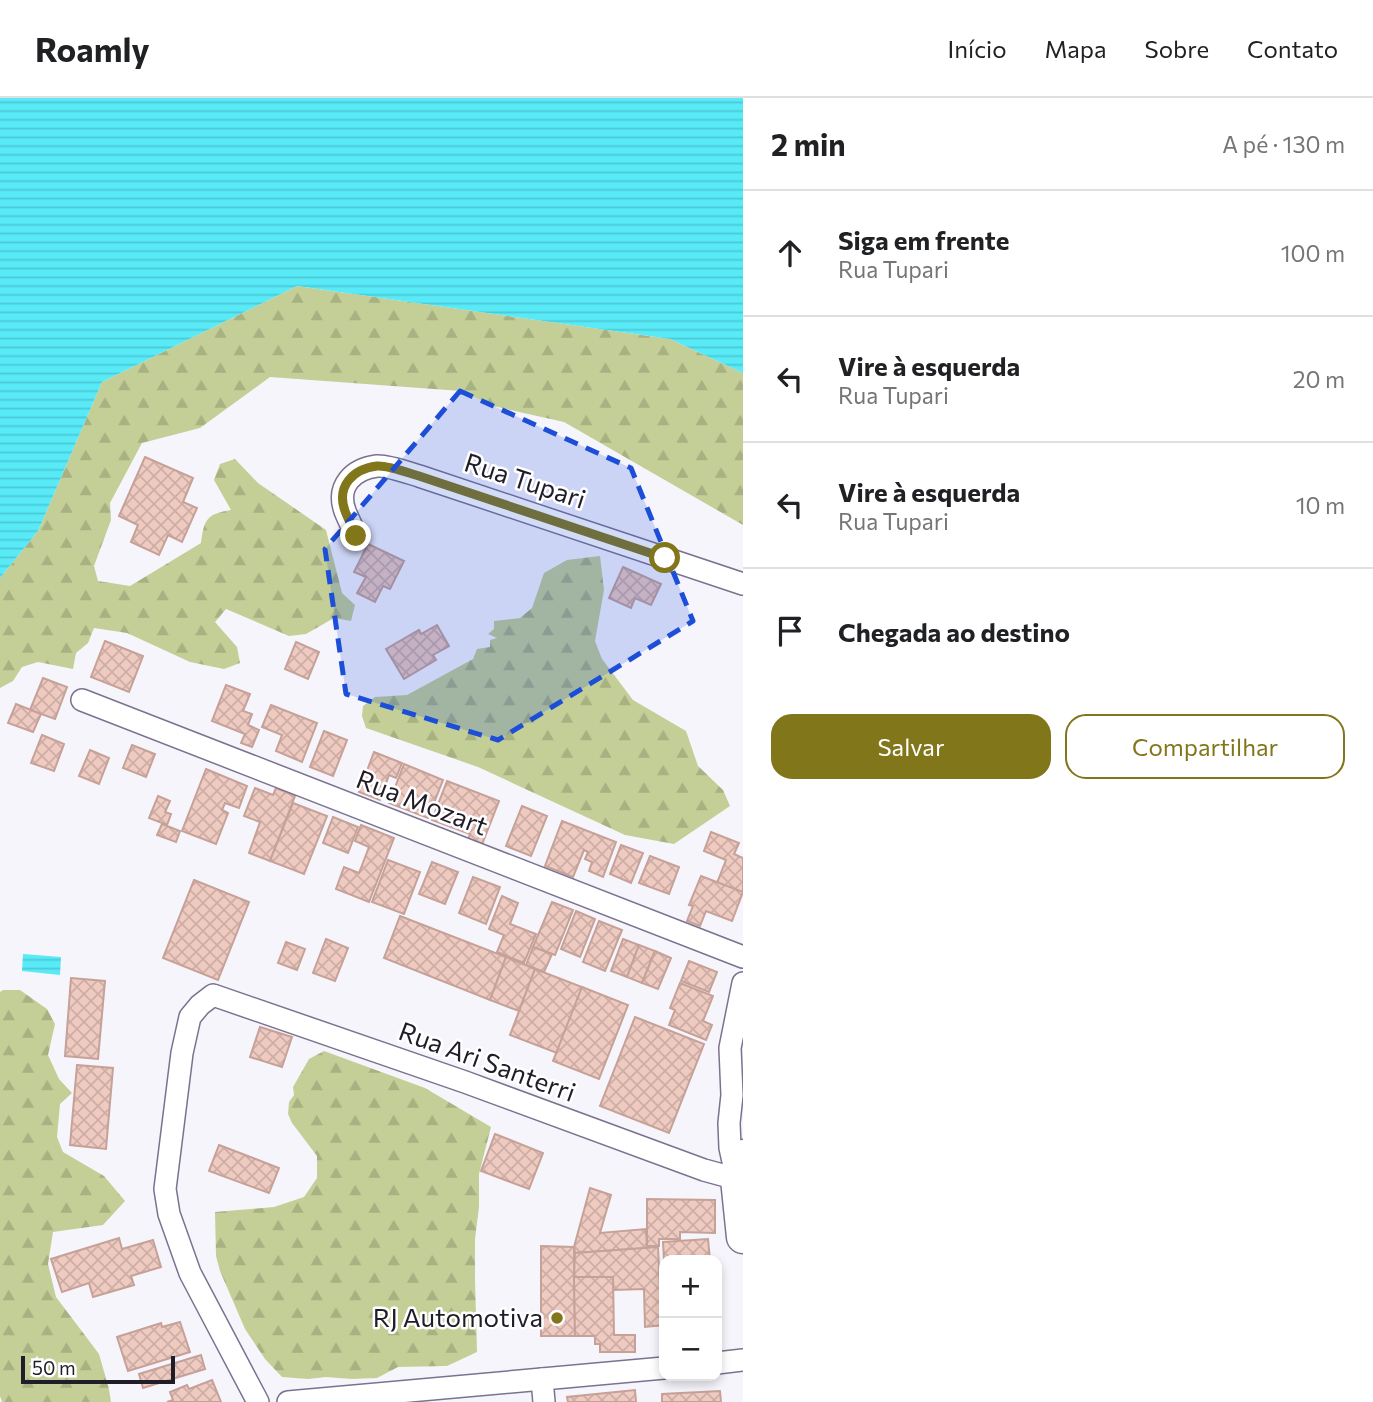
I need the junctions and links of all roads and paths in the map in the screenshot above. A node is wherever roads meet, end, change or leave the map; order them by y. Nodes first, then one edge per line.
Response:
1 (356, 536) dead end
2 (743, 584) edge
3 (82, 701) dead end
4 (743, 957) edge
5 (743, 983) edge
6 (732, 1096) junction
7 (743, 1117) edge
8 (741, 1171) edge
9 (743, 1237) edge
10 (743, 1360) edge
11 (722, 1362) edge
12 (659, 1368) edge
13 (542, 1379) junction
14 (258, 1402) edge
15 (288, 1402) edge
16 (544, 1402) edge

1 - 2 street, Rua Tupari
3 - 4 street, Rua Mozart
5 - 6 street
6 - 7 street
6 - 8 street
8 - 9 main road
8 - 14 street, Rua Ari Santerri
10 - 11 street
12 - 13 street
13 - 15 street
13 - 16 street

